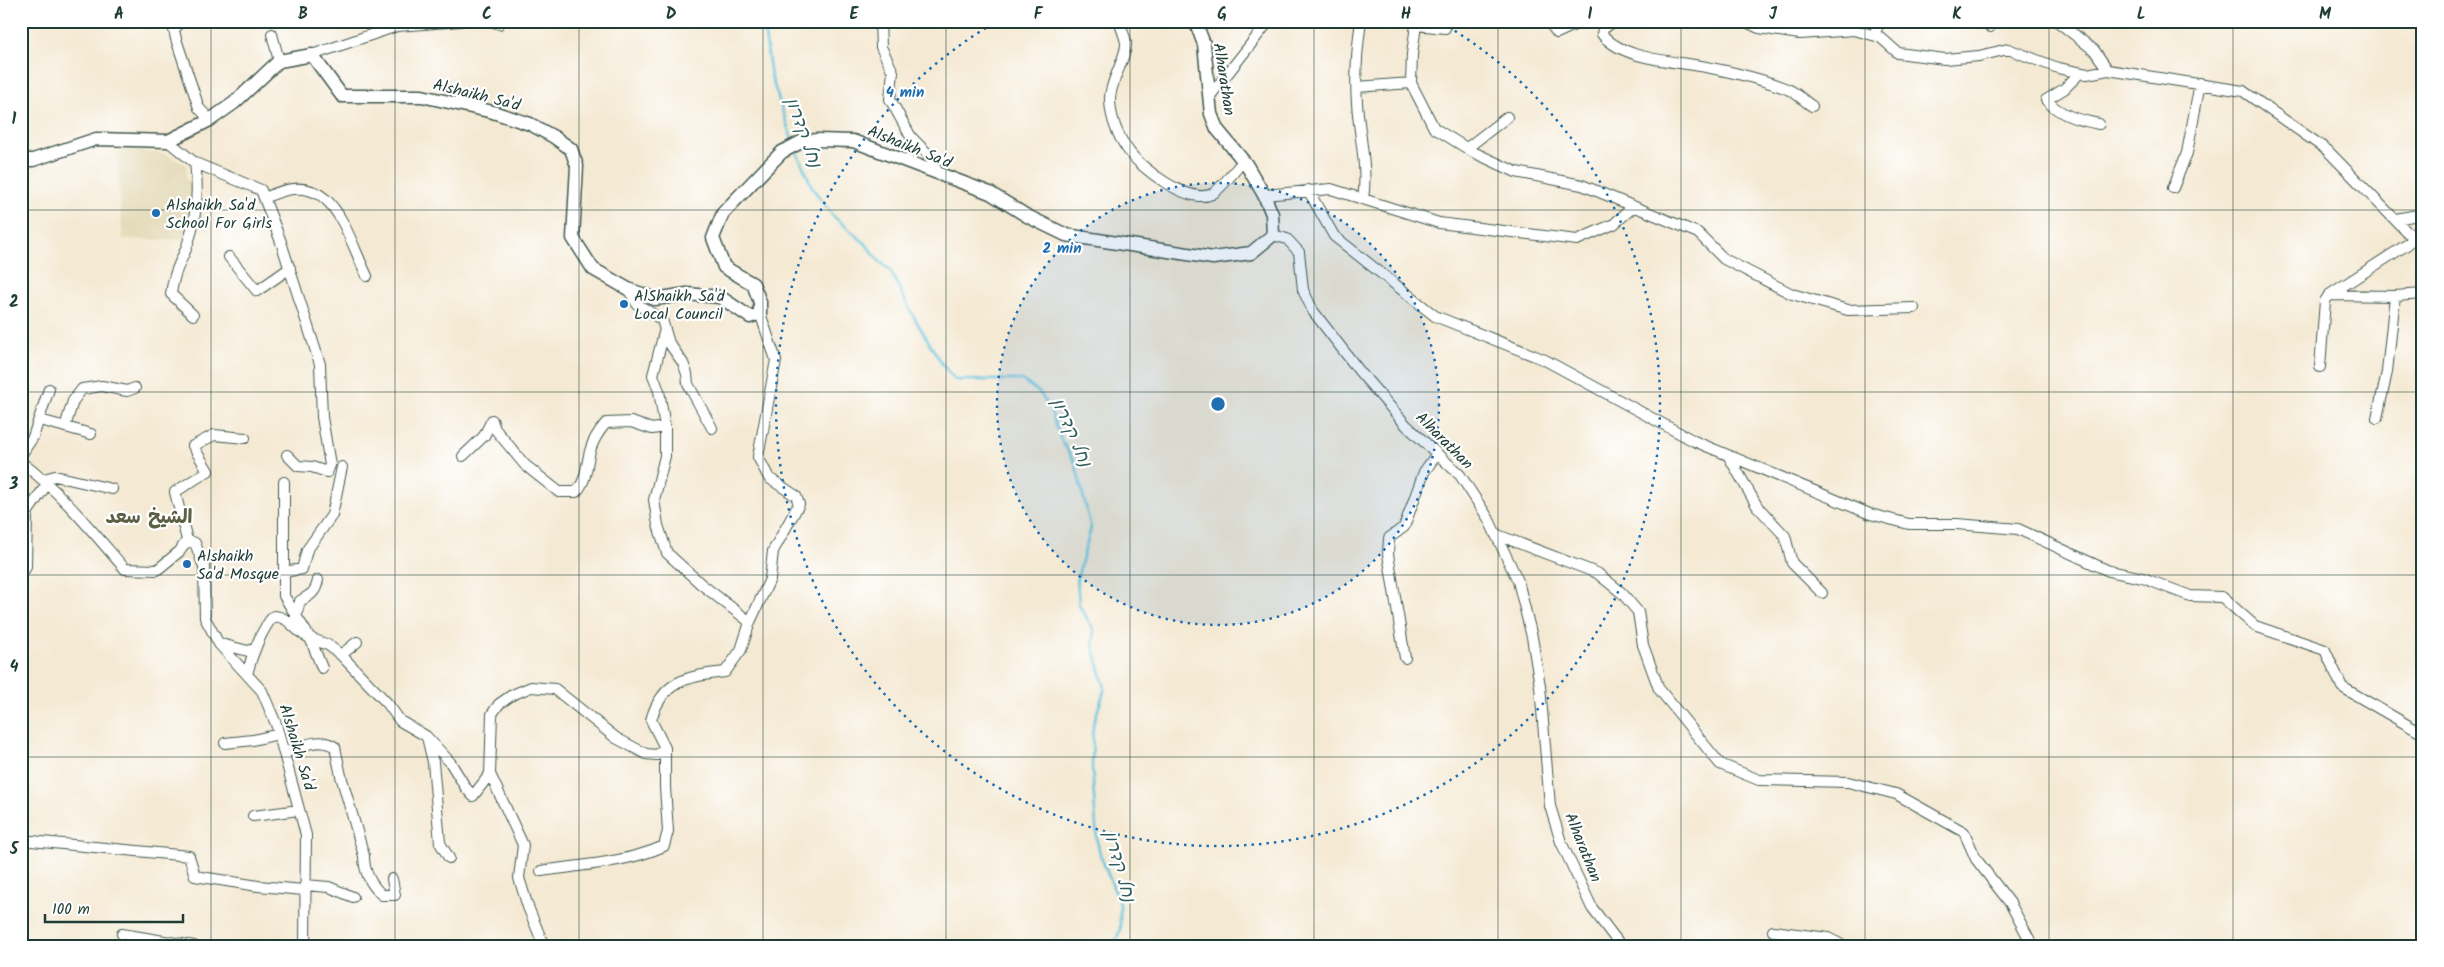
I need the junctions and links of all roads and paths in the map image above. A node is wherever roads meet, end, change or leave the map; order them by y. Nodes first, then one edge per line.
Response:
1 (181, 21) edge
2 (461, 21) edge
3 (880, 21) edge
4 (1119, 21) edge
5 (1195, 21) edge
6 (1268, 21) edge
7 (1361, 21) edge
8 (1548, 21) edge
9 (1583, 21) edge
10 (1622, 21) edge
11 (1744, 21) edge
12 (1780, 21) edge
13 (1880, 21) edge
14 (2057, 21) edge
15 (1603, 24) edge
16 (1445, 28) dead end
17 (1784, 32) junction
18 (272, 34) dead end
19 (1874, 35) junction
20 (312, 55) junction
21 (279, 61) junction
22 (2108, 70) junction
23 (2080, 73) junction
24 (1411, 83) junction
25 (2200, 83) junction
26 (1357, 87) junction
27 (1210, 96) junction
28 (1812, 106) dead end
29 (1507, 117) dead end
30 (210, 120) junction
31 (2099, 124) dead end
32 (168, 141) junction
33 (1467, 148) junction
34 (21, 160) edge
35 (1243, 161) junction
36 (195, 163) junction
37 (939, 176) junction
38 (2173, 188) dead end
39 (1308, 190) junction
40 (1264, 195) junction
41 (265, 198) junction
42 (1363, 199) junction
43 (1632, 208) junction
44 (2423, 214) edge
45 (2396, 219) junction
46 (1273, 235) junction
47 (2418, 239) edge
48 (229, 257) dead end
49 (290, 268) junction
50 (367, 276) dead end
51 (628, 289) junction
52 (2329, 294) junction
53 (2423, 294) edge
54 (2395, 296) junction
55 (1914, 308) dead end
56 (760, 313) junction
57 (193, 315) dead end
58 (665, 329) junction
59 (2320, 367) dead end
60 (136, 388) dead end
61 (49, 389) dead end
62 (2377, 418) dead end
63 (40, 420) junction
64 (65, 427) junction
65 (665, 427) junction
66 (712, 428) dead end
67 (91, 434) dead end
68 (245, 438) dead end
69 (21, 455) edge
70 (288, 455) dead end
71 (1436, 455) junction
72 (1728, 455) junction
73 (463, 456) dead end
74 (21, 462) edge
75 (342, 468) dead end
76 (46, 481) junction
77 (284, 482) dead end
78 (112, 490) dead end
79 (1495, 534) junction
80 (187, 540) junction
81 (284, 572) junction
82 (21, 575) edge
83 (318, 580) dead end
84 (1822, 593) dead end
85 (296, 616) junction
86 (750, 622) junction
87 (310, 638) junction
88 (357, 642) dead end
89 (219, 644) junction
90 (254, 649) junction
91 (340, 655) junction
92 (1405, 658) dead end
93 (322, 668) dead end
94 (247, 674) junction
95 (279, 734) junction
96 (2423, 734) edge
97 (426, 736) junction
98 (224, 743) dead end
99 (665, 748) junction
100 (284, 753) junction
101 (490, 774) junction
102 (299, 810) junction
103 (253, 816) dead end
104 (21, 840) edge
105 (450, 858) dead end
106 (541, 871) dead end
107 (392, 879) dead end
108 (305, 887) junction
109 (353, 897) dead end
110 (1773, 931) dead end
111 (122, 934) dead end
112 (194, 946) edge
113 (305, 946) edge
114 (544, 946) edge
115 (1621, 946) edge
116 (1844, 946) edge
117 (2033, 946) edge

1 - 30 street
2 - 20 street
3 - 37 street
4 - 35 street
5 - 27 street, Alharathan
6 - 27 street
7 - 26 street
8 - 9 street
10 - 15 street
11 - 17 street
12 - 17 street
13 - 19 street
14 - 22 street
15 - 28 street
16 - 24 street
17 - 19 street
18 - 21 street
19 - 23 street
20 - 21 street
20 - 51 street, Alshaikh Sa'd
21 - 30 street
22 - 23 street
22 - 25 street
23 - 31 street
24 - 26 street
24 - 33 street
25 - 38 street
25 - 45 street
26 - 42 street
27 - 35 street, Alharathan
29 - 33 street
30 - 32 street
32 - 34 street
32 - 36 street
33 - 43 street
35 - 40 street, Alharathan
36 - 41 street
36 - 57 street
37 - 46 street, Alshaikh Sa'd
37 - 56 street, Alshaikh Sa'd
39 - 40 street
39 - 42 street
39 - 72 street
40 - 46 street, Alharathan
41 - 49 street
41 - 50 street
42 - 43 street
43 - 55 street
44 - 45 street
45 - 47 street
46 - 71 street, Alharathan
47 - 52 street
48 - 49 street
49 - 70 street
51 - 56 street, Alshaikh Sa'd
51 - 58 street
52 - 54 street
52 - 59 street
53 - 54 street
54 - 62 street
56 - 86 street
58 - 65 street
58 - 66 street
60 - 64 street
61 - 63 street
63 - 64 street
63 - 69 street
64 - 67 street
65 - 73 street
65 - 86 street
68 - 80 street
71 - 79 street, Alharathan
71 - 92 street
72 - 84 street
72 - 96 street
74 - 76 street
75 - 81 street
76 - 78 street
76 - 80 street
76 - 82 street
77 - 81 street
79 - 115 street, Alharathan
79 - 117 street
80 - 89 street, Alshaikh Sa'd
81 - 85 street
83 - 85 street
85 - 87 street
86 - 99 street
87 - 90 street
87 - 91 street
87 - 93 street
88 - 91 street
89 - 90 street
89 - 94 street, Alshaikh Sa'd
90 - 94 street
91 - 97 street
94 - 95 street, Alshaikh Sa'd
95 - 98 street
95 - 100 street, Alshaikh Sa'd
97 - 101 street
97 - 105 street
99 - 101 street
99 - 106 street
100 - 102 street, Alshaikh Sa'd
100 - 107 street
101 - 114 street
102 - 103 street
102 - 108 street, Alshaikh Sa'd
104 - 108 street
108 - 109 street
108 - 113 street, Alshaikh Sa'd
110 - 116 street
111 - 112 street

